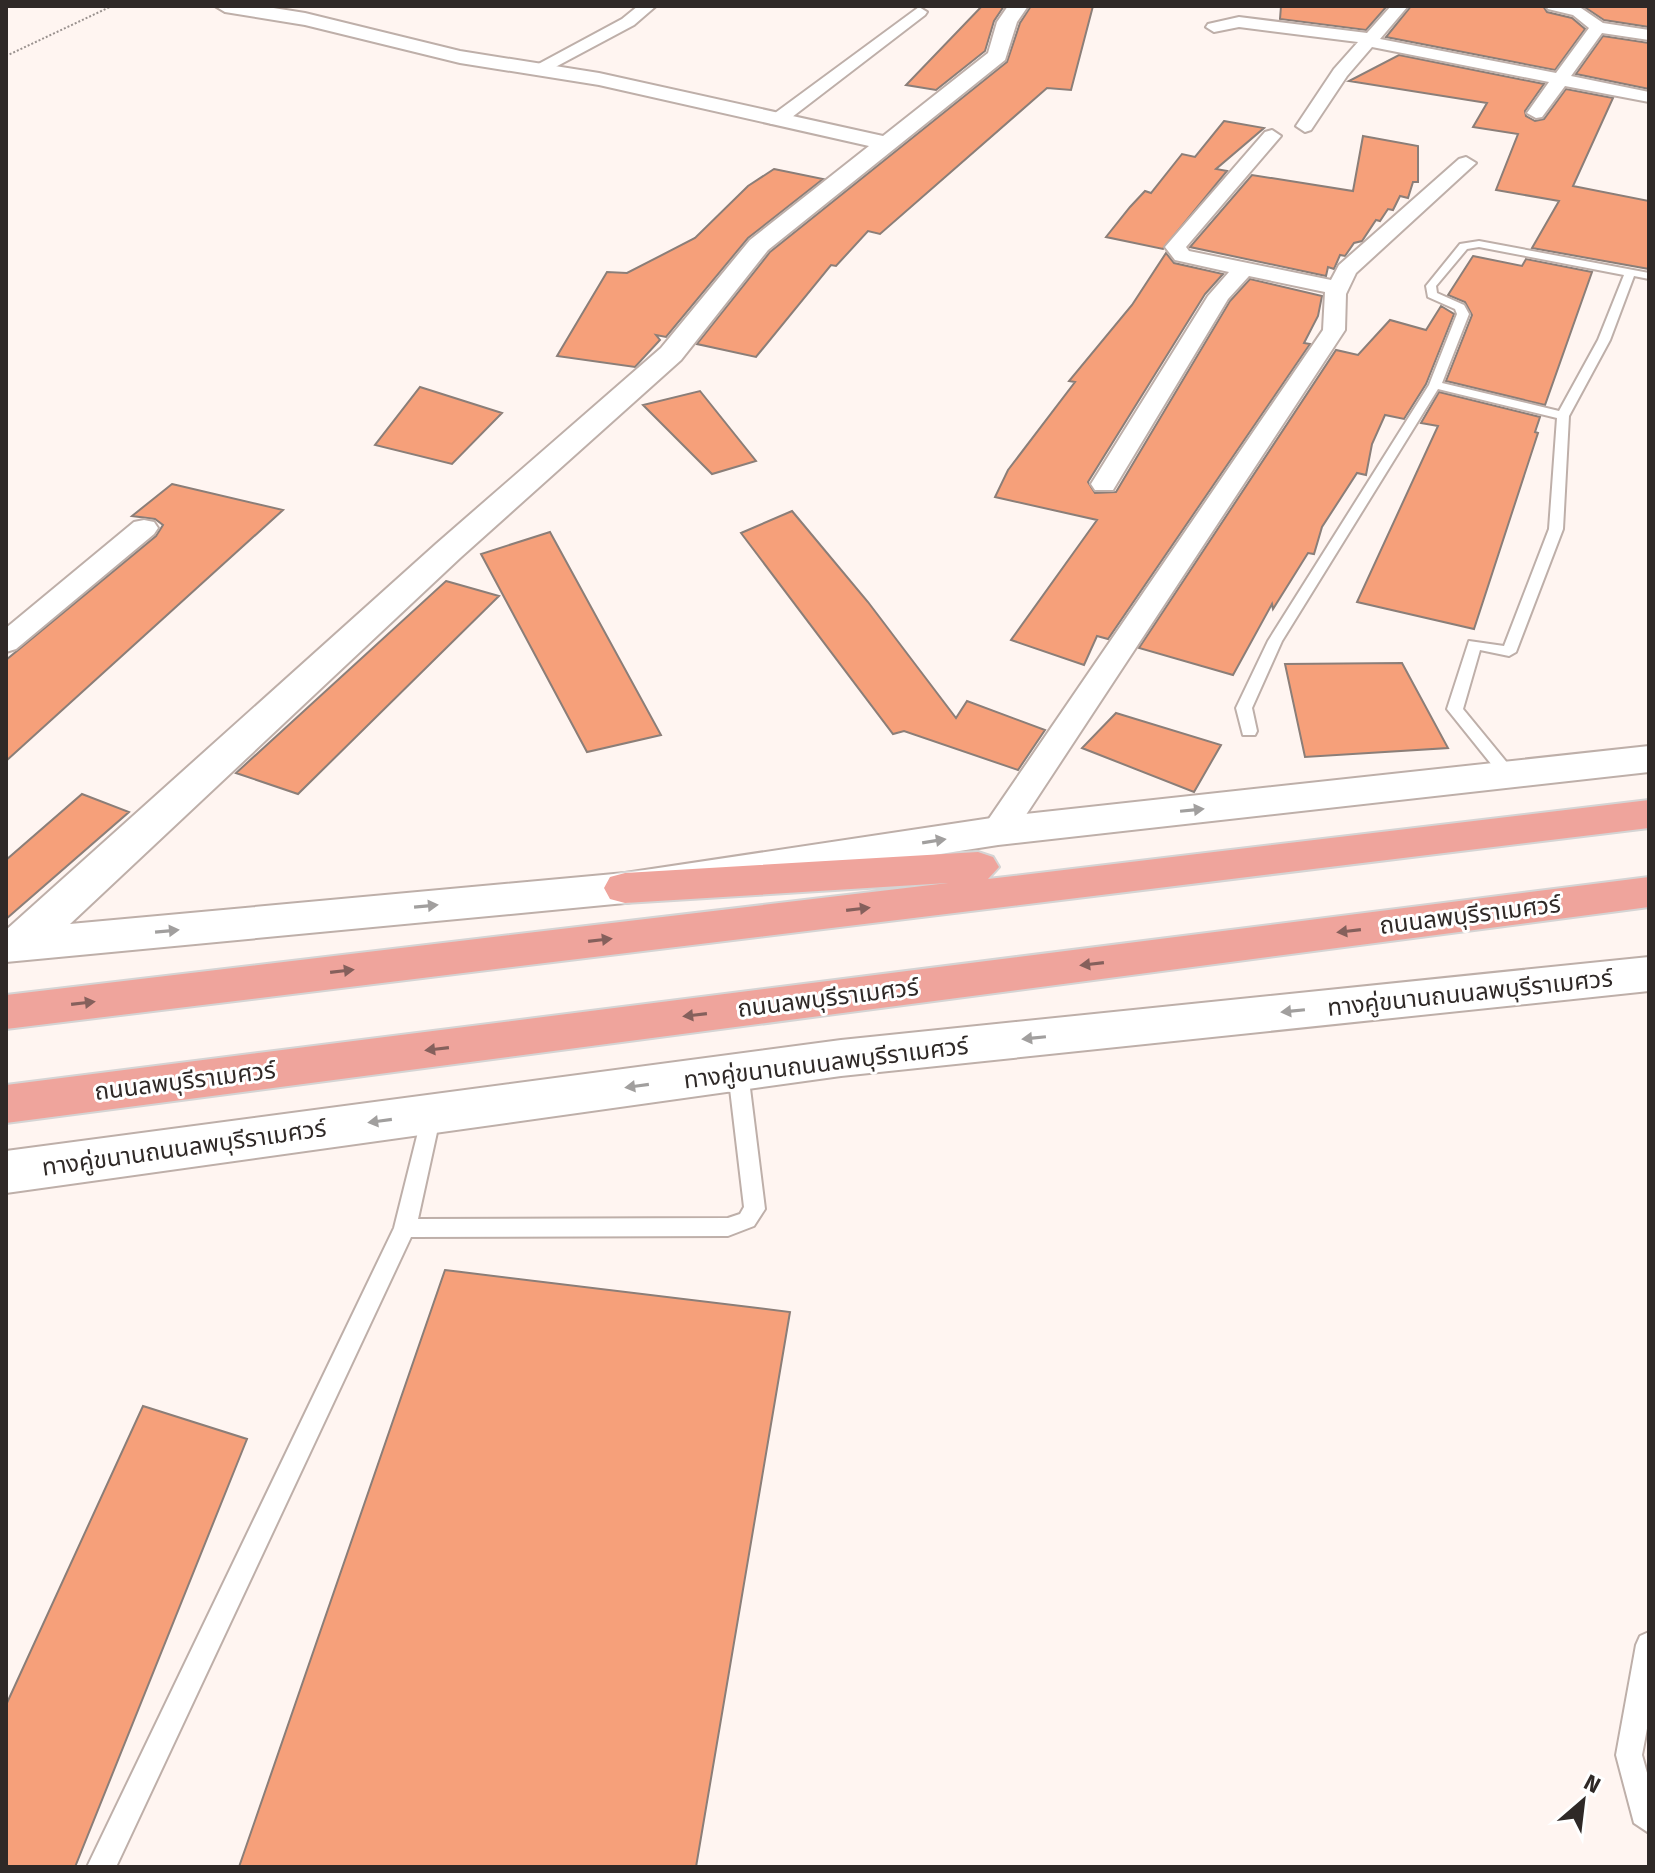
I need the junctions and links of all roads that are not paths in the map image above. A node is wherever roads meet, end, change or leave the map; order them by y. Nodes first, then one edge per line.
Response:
1 (225, 6) edge
2 (648, 6) edge
3 (1018, 6) edge
4 (1400, 6) edge
5 (1554, 6) edge
6 (269, 9) edge
7 (919, 12) dead end
8 (1214, 27) dead end
9 (1598, 27) junction
10 (1649, 35) edge
11 (1368, 40) junction
12 (540, 68) junction
13 (1561, 82) junction
14 (1649, 97) edge
15 (1536, 113) dead end
16 (777, 120) junction
17 (1305, 126) dead end
18 (1272, 136) dead end
19 (890, 144) junction
20 (1466, 163) dead end
21 (1245, 268) junction
22 (1630, 273) junction
23 (1649, 276) edge
24 (1339, 288) junction
25 (1435, 385) junction
26 (1563, 416) junction
27 (1104, 484) dead end
28 (144, 528) dead end
29 (6, 643) edge
30 (1249, 731) dead end
31 (1649, 759) edge
32 (1510, 776) junction
33 (1649, 814) edge
34 (998, 831) junction
35 (1420, 841) junction
36 (625, 888) junction
37 (1649, 892) edge
38 (13, 945) edge
39 (1649, 974) edge
40 (6, 1012) edge
41 (738, 1072) junction
42 (6, 1104) edge
43 (431, 1114) junction
44 (6, 1172) edge
45 (405, 1228) junction
46 (1649, 1645) edge
47 (1649, 1819) edge
48 (101, 1867) edge

1 - 6 street
2 - 12 street
3 - 19 street
4 - 11 street
5 - 9 street
6 - 12 street
7 - 16 street
8 - 11 street
9 - 10 street
9 - 13 street
11 - 13 street
11 - 17 street
12 - 16 street
13 - 14 street
13 - 15 street
16 - 19 street
18 - 21 street
19 - 38 street
20 - 24 street
21 - 24 street
21 - 27 street
22 - 23 lane
22 - 25 lane
22 - 26 lane
24 - 34 street
25 - 26 lane
25 - 30 lane
26 - 32 lane
28 - 29 street
31 - 32 street
34 -> 32 street
33 - 35 main road
36 -> 34 street
35 - 36 main road
40 -> 35 main road
38 -> 36 street
37 -> 42 main road, ถนนลพบุรีราเมศวร์
39 -> 41 street, ทางคู่ขนานถนนลพบุรีราเมศวร์
41 -> 43 street, ทางคู่ขนานถนนลพบุรีราเมศวร์
41 - 45 lane
43 -> 44 street, ทางคู่ขนานถนนลพบุรีราเมศวร์
43 - 45 lane
45 - 48 lane
46 - 47 lane

